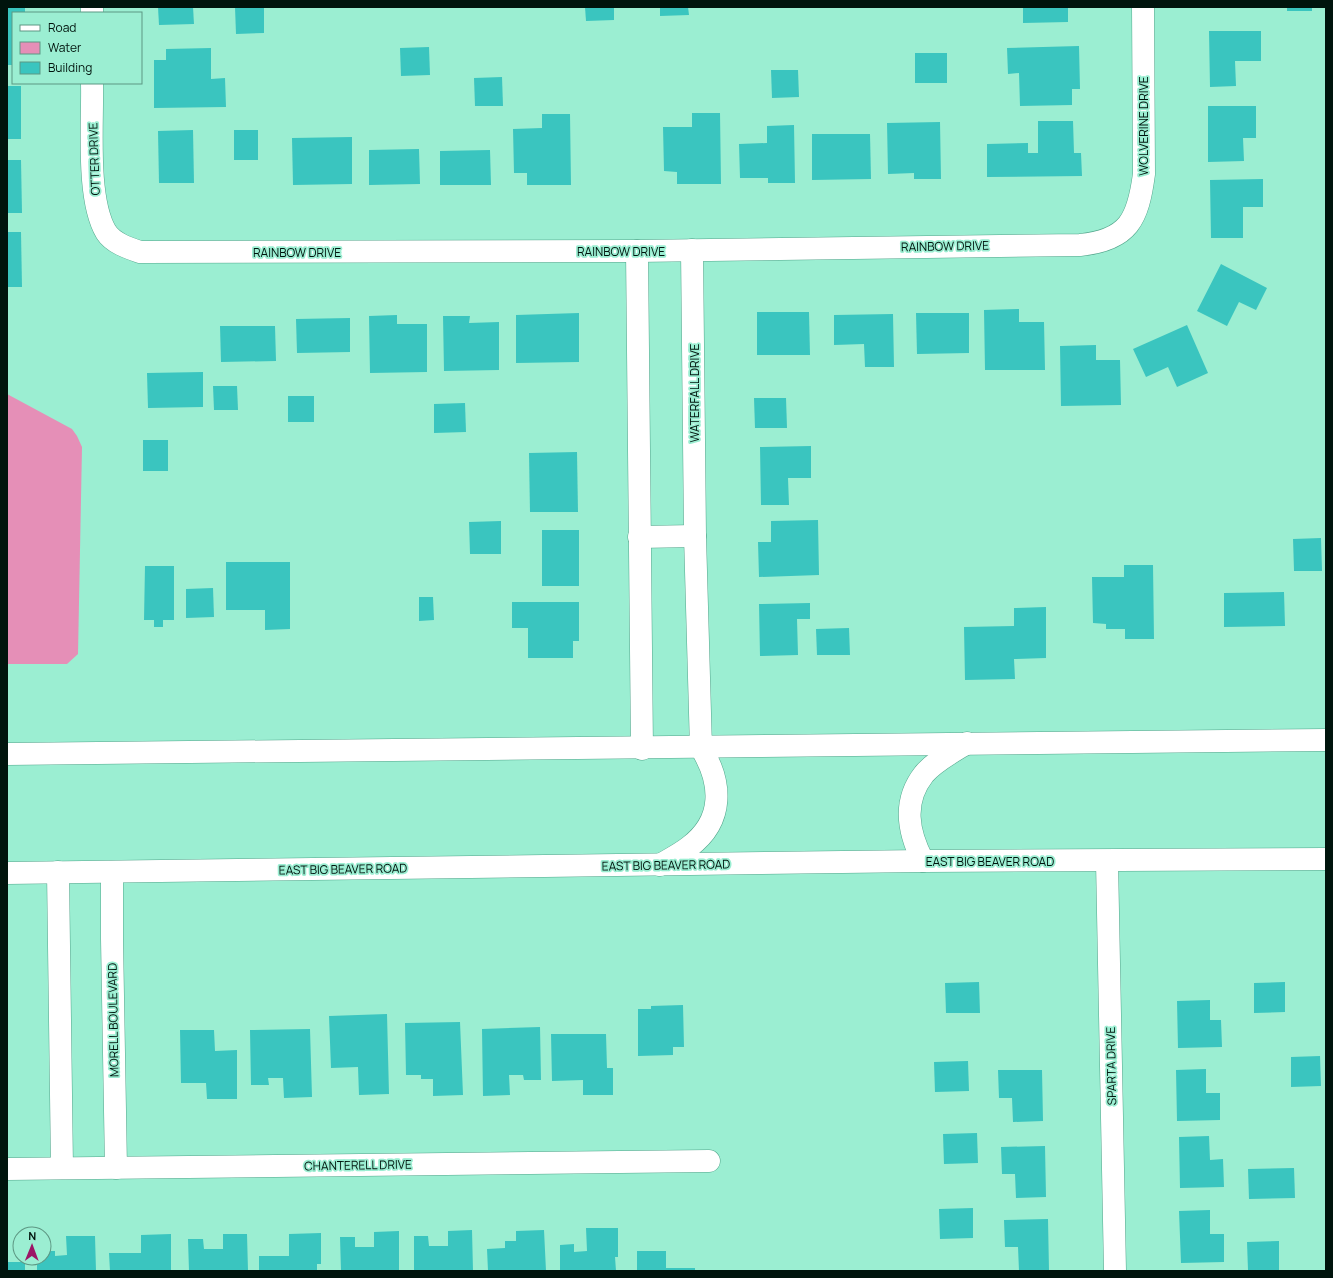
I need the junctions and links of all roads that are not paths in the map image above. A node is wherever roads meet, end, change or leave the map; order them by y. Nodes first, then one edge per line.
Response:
1 (1143, 7) edge
2 (92, 84) edge
3 (1116, 236) joint
4 (125, 248) joint
5 (692, 250) junction
6 (637, 251) junction
7 (695, 536) junction
8 (639, 537) junction
9 (1326, 740) edge
10 (967, 743) junction
11 (642, 748) junction
12 (701, 748) junction
13 (7, 754) edge
14 (1326, 859) edge
15 (923, 861) junction
16 (1107, 861) junction
17 (660, 865) junction
18 (58, 872) junction
19 (112, 872) junction
20 (7, 873) edge
21 (710, 1161) dead end
22 (7, 1168) edge
23 (62, 1168) junction
24 (116, 1168) junction
25 (1115, 1271) edge

1 - 3 street, WOLVERINE DRIVE
2 - 4 street, OTTER DRIVE
3 - 5 street, RAINBOW DRIVE
4 - 6 street, RAINBOW DRIVE
5 - 6 street, RAINBOW DRIVE
5 - 7 street, WATERFALL DRIVE
6 - 8 street
7 - 8 street
7 - 12 street, WATERFALL DRIVE
8 - 11 street
9 - 10 street
10 - 12 street
10 - 15 street
11 - 12 street
11 - 13 street
12 - 17 street
14 - 16 street, EAST BIG BEAVER ROAD
15 - 16 street, EAST BIG BEAVER ROAD
15 - 17 street, EAST BIG BEAVER ROAD
16 - 25 street, SPARTA DRIVE
17 - 19 street, EAST BIG BEAVER ROAD
18 - 19 street, EAST BIG BEAVER ROAD
18 - 20 street, EAST BIG BEAVER ROAD
18 - 23 street
19 - 24 street, MORELL BOULEVARD
21 - 24 street, CHANTERELL DRIVE
22 - 23 street, CHANTERELL DRIVE
23 - 24 street, CHANTERELL DRIVE

